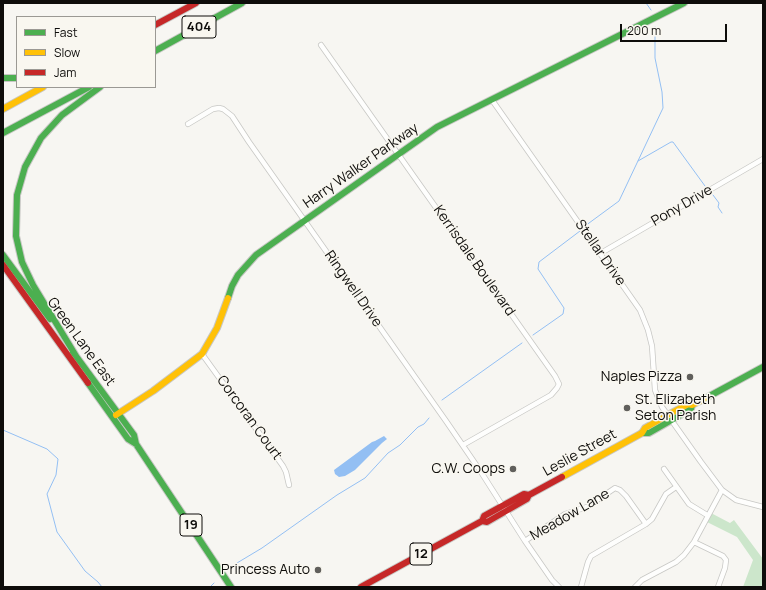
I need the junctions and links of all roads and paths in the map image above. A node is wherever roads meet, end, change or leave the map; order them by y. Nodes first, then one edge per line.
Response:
1 (196, 3) edge
2 (242, 3) edge
3 (684, 3) edge
4 (156, 24) edge
5 (321, 45) dead end
6 (156, 50) edge
7 (3, 78) edge
8 (16, 78) edge
9 (41, 88) edge
10 (87, 88) edge
11 (99, 88) edge
12 (492, 100) junction
13 (3, 108) edge
14 (188, 124) dead end
15 (3, 133) edge
16 (398, 154) junction
17 (763, 159) edge
18 (305, 220) junction
19 (600, 253) junction
20 (3, 255) edge
21 (3, 265) edge
22 (202, 354) junction
23 (76, 356) junction
24 (763, 367) edge
25 (119, 413) junction
26 (113, 418) junction
27 (670, 418) junction
28 (136, 444) junction
29 (463, 445) junction
30 (664, 469) dead end
31 (289, 485) dead end
32 (676, 487) junction
33 (722, 490) junction
34 (763, 507) edge
35 (504, 509) junction
36 (707, 515) junction
37 (646, 524) junction
38 (525, 541) junction
39 (694, 542) junction
40 (231, 587) edge
41 (361, 587) edge
42 (559, 587) edge
43 (580, 587) edge
44 (635, 587) edge
45 (718, 587) edge

1 - 4 main road, 404
2 - 6 main road, 404
3 - 12 main road, Harry Walker Parkway
5 - 16 street, Kerrisdale Boulevard
7 - 8 main road
9 - 13 main road
10 - 15 main road
11 - 23 main road
12 - 16 main road, Harry Walker Parkway
12 - 19 street, Stellar Drive
14 - 18 street, Ringwell Drive
16 - 18 main road, Harry Walker Parkway
16 - 29 street, Kerrisdale Boulevard
17 - 19 street, Pony Drive
18 - 22 main road, Harry Walker Parkway
18 - 29 street, Ringwell Drive
19 - 27 street, Stellar Drive
20 - 23 main road, Green Lane East / 19
21 - 26 main road, Green Lane East / 19
22 - 25 main road, Harry Walker Parkway
22 - 31 street, Corcoran Court
23 - 25 main road, Green Lane East / 19
24 - 27 main road, Leslie Street / 12
25 - 26 main road, Harry Walker Parkway
25 - 28 main road, Green Lane East / 19
26 - 28 main road, Green Lane East / 19
27 - 33 street, Stellar Drive
27 - 35 main road, Leslie Street / 12
28 - 40 main road, Green Lane East / 19
29 - 35 street, Ringwell Drive
30 - 32 street
32 - 36 street
32 - 37 street
33 - 34 street, Stellar Drive
33 - 36 street
35 - 38 street, Ringwell Drive
35 - 41 main road, Leslie Street / 12
36 - 39 street
37 - 38 street, Meadow Lane
37 - 43 street
38 - 42 street, Ringwell Drive
39 - 44 street
39 - 45 street

